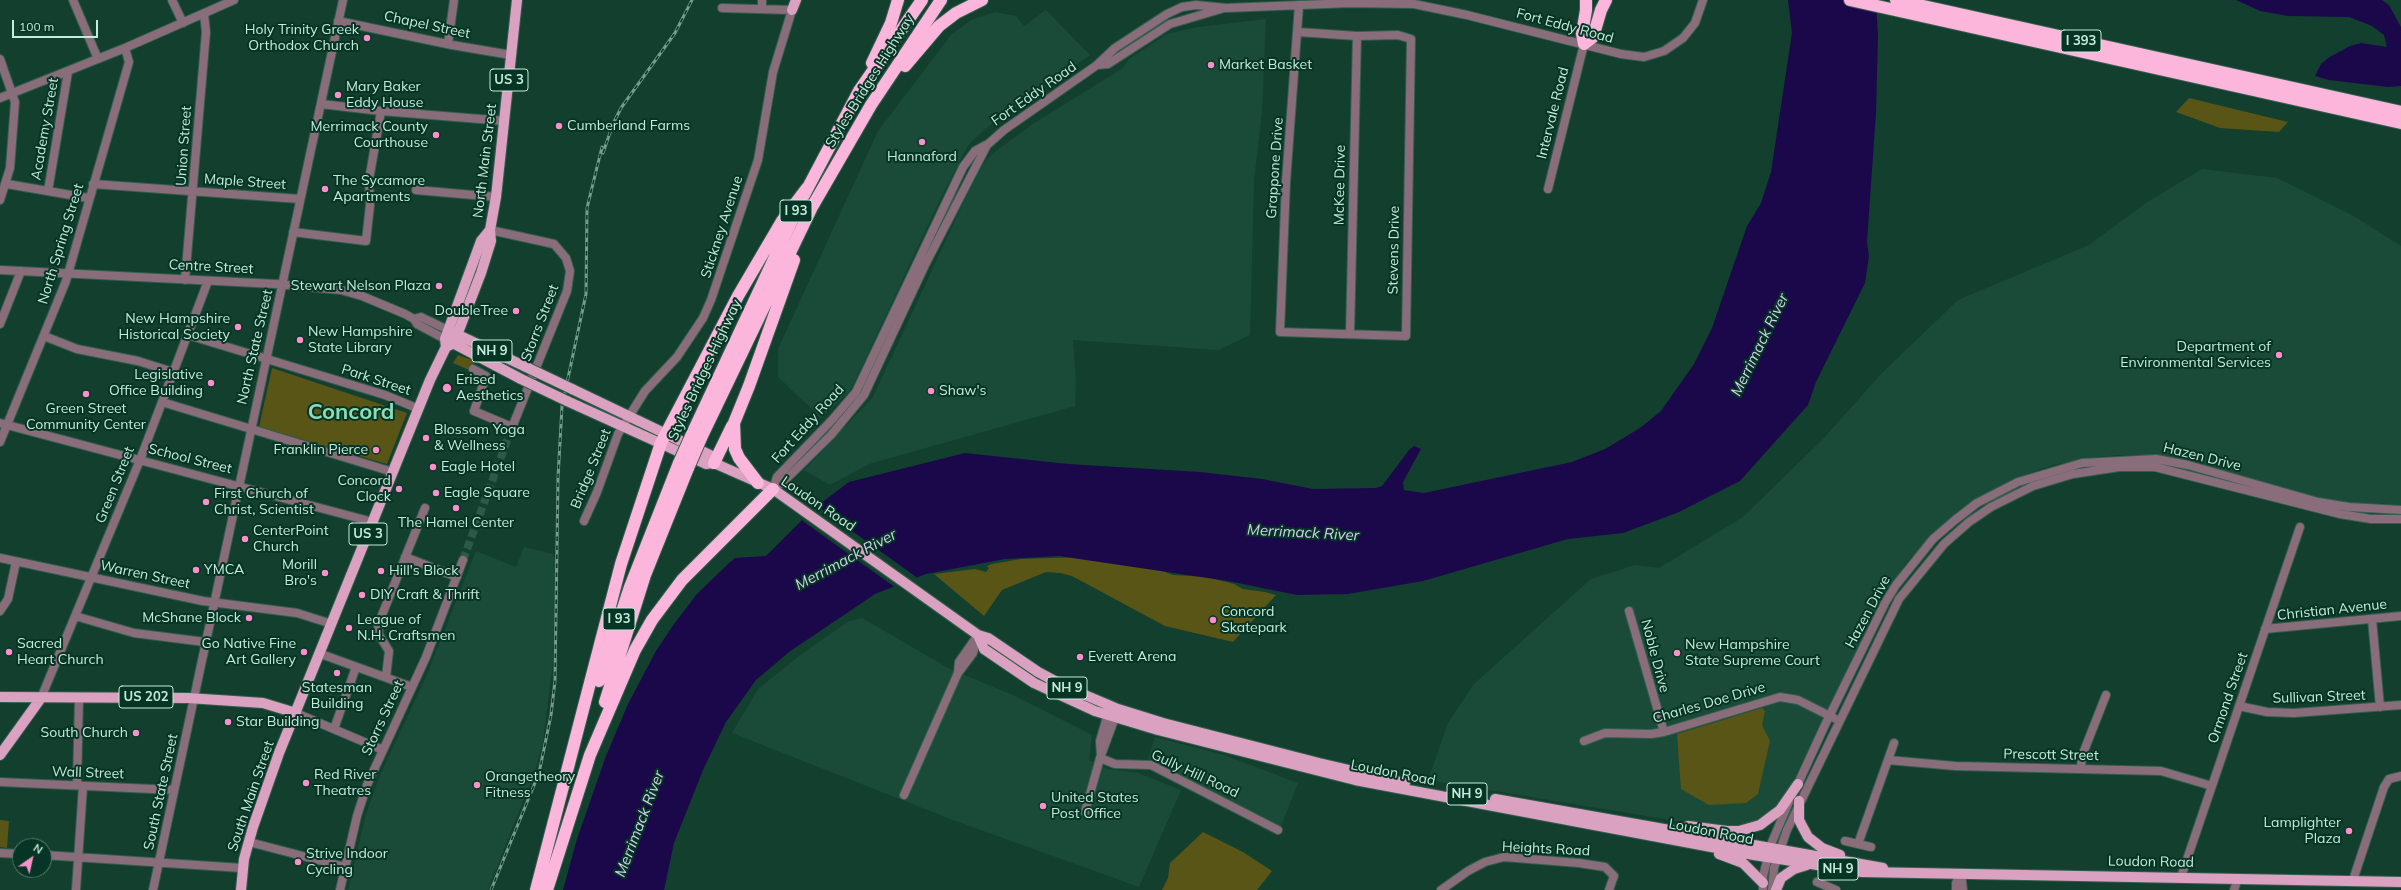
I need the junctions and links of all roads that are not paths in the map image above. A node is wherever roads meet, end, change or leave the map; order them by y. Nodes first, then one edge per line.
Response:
1 (73, 0) edge
2 (172, 0) edge
3 (234, 0) edge
4 (343, 0) edge
5 (454, 0) edge
6 (517, 0) edge
7 (762, 0) edge
8 (898, 0) edge
9 (922, 0) edge
10 (941, 0) edge
11 (982, 0) edge
12 (1586, 0) edge
13 (1606, 0) edge
14 (1703, 0) edge
15 (1850, 0) edge
16 (1899, 4) edge
17 (794, 5) edge
18 (1299, 5) junction
19 (722, 8) dead end
20 (1226, 8) junction
21 (762, 9) junction
22 (204, 14) junction
23 (338, 20) junction
24 (183, 23) junction
25 (1298, 32) junction
26 (1357, 36) junction
27 (448, 44) junction
28 (1584, 44) junction
29 (125, 48) junction
30 (511, 55) junction
31 (98, 59) junction
32 (1, 63) edge
33 (1097, 65) junction
34 (68, 72) junction
35 (859, 91) junction
36 (13, 93) junction
37 (0, 98) edge
38 (321, 104) junction
39 (871, 105) junction
40 (381, 111) junction
41 (2401, 112) edge
42 (505, 121) junction
43 (2401, 123) edge
44 (828, 178) junction
45 (6, 184) junction
46 (93, 184) junction
47 (807, 188) junction
48 (1548, 189) dead end
49 (416, 190) dead end
50 (48, 191) junction
51 (194, 191) junction
52 (496, 197) junction
53 (88, 198) junction
54 (300, 199) junction
55 (0, 200) edge
56 (490, 230) junction
57 (293, 232) junction
58 (0, 270) edge
59 (21, 271) junction
60 (68, 274) junction
61 (185, 280) junction
62 (208, 281) junction
63 (282, 286) junction
64 (0, 324) edge
65 (1280, 332) joint
66 (1350, 334) junction
67 (188, 335) junction
68 (44, 336) junction
69 (450, 339) junction
70 (266, 360) junction
71 (473, 369) dead end
72 (173, 372) junction
73 (162, 402) junction
74 (419, 409) junction
75 (629, 416) junction
76 (734, 423) junction
77 (4, 424) edge
78 (622, 427) junction
79 (250, 429) junction
80 (696, 436) junction
81 (664, 438) junction
82 (0, 442) edge
83 (140, 460) junction
84 (714, 463) junction
85 (683, 466) junction
86 (393, 472) junction
87 (758, 482) junction
88 (239, 485) junction
89 (773, 489) junction
90 (424, 508) dead end
91 (2401, 510) edge
92 (2401, 519) edge
93 (584, 521) dead end
94 (373, 522) junction
95 (2300, 527) dead end
96 (405, 557) junction
97 (0, 558) edge
98 (463, 560) tunnel mouth
99 (16, 562) junction
100 (91, 576) junction
101 (457, 577) junction
102 (213, 602) junction
103 (0, 611) edge
104 (1629, 611) dead end
105 (76, 616) junction
106 (2401, 616) edge
107 (2372, 619) junction
108 (332, 624) junction
109 (2265, 629) junction
110 (978, 636) junction
111 (205, 642) junction
112 (321, 654) junction
113 (356, 667) junction
114 (386, 677) junction
115 (412, 687) junction
116 (2106, 695) dead end
117 (0, 696) edge
118 (41, 698) junction
119 (79, 698) junction
120 (194, 699) junction
121 (2401, 705) edge
122 (2239, 706) junction
123 (2380, 707) junction
124 (1113, 712) junction
125 (296, 713) junction
126 (1830, 716) junction
127 (1839, 720) junction
128 (334, 730) junction
129 (1664, 732) junction
130 (1584, 741) dead end
131 (1894, 743) dead end
132 (383, 750) junction
133 (0, 755) edge
134 (590, 755) junction
135 (1101, 757) junction
136 (1888, 760) junction
137 (2081, 768) junction
138 (2401, 776) edge
139 (565, 777) junction
140 (0, 782) edge
141 (1798, 784) junction
142 (80, 786) junction
143 (2212, 786) junction
144 (174, 790) junction
145 (904, 795) dead end
146 (1800, 801) junction
147 (1085, 812) dead end
148 (1634, 823) junction
149 (1278, 830) dead end
150 (1654, 836) junction
151 (1845, 841) dead end
152 (249, 842) junction
153 (1858, 844) junction
154 (1871, 847) dead end
155 (0, 853) edge
156 (1774, 853) junction
157 (12, 854) edge
158 (52, 855) edge
159 (78, 857) junction
160 (159, 862) junction
161 (1858, 862) junction
162 (1810, 864) junction
163 (345, 867) junction
164 (242, 868) junction
165 (1901, 872) junction
166 (1960, 873) junction
167 (2181, 877) junction
168 (2238, 878) junction
169 (2353, 880) junction
170 (1817, 882) dead end
171 (2401, 882) edge
172 (1763, 887) edge
173 (76, 890) edge
174 (153, 890) edge
175 (241, 890) edge
176 (340, 890) edge
177 (536, 890) edge
178 (547, 890) edge
179 (1442, 890) edge
180 (1609, 890) edge
181 (1772, 890) edge
182 (1776, 890) edge
183 (1836, 890) edge
184 (1956, 890) edge
185 (1963, 890) edge
186 (2234, 890) edge

1 - 31 street
2 - 24 street
3 - 22 street
4 - 23 street, North State Street
5 - 27 street
6 - 30 main road, North Main Street / US 3
7 - 21 street
8 - 35 highway
9 - 35 highway, Styles Bridges Highway / I 93
10 - 39 highway, Styles Bridges Highway / I 93
11 - 39 highway
12 - 28 highway
13 - 28 highway
14 - 28 street, Fort Eddy Road
15 - 16 highway, I 393
16 - 41 highway, I 393
16 - 43 highway, I 393
17 - 21 street
17 - 75 street, Stickney Avenue
18 - 20 street, Fort Eddy Road
18 - 25 street, Grappone Drive
18 - 28 street, Fort Eddy Road
19 - 21 street
20 - 33 street, Fort Eddy Road
20 - 33 street, Fort Eddy Road
22 - 24 street
22 - 51 street, Union Street
23 - 27 street, Chapel Street
23 - 38 street, North State Street
24 - 29 street
25 - 26 street
25 - 65 street, Grappone Drive
26 - 66 street, McKee Drive
26 - 66 street, Stevens Drive
27 - 30 street, Chapel Street
28 - 48 street, Intervale Road
29 - 31 street
29 - 46 street, North Spring Street
30 - 42 main road, North Main Street / US 3
31 - 34 street
32 - 36 street
33 - 89 street, Fort Eddy Road
34 - 36 street
34 - 50 street, Academy Street
35 - 47 highway, Styles Bridges Highway / I 93
36 - 37 street
36 - 45 street
38 - 40 street
38 - 54 street, North State Street
39 - 44 highway, Styles Bridges Highway / I 93
40 - 42 street
40 - 57 street
42 - 52 main road, North Main Street / US 3
44 - 76 highway
44 - 80 highway, Styles Bridges Highway / I 93
45 - 50 street
45 - 55 street
46 - 51 street, Maple Street
46 - 53 street, North Spring Street
47 - 80 highway, Styles Bridges Highway / I 93
47 - 81 highway
49 - 52 street
50 - 53 street
51 - 54 street, Maple Street
51 - 61 street, Union Street
52 - 56 main road, North Main Street / US 3
53 - 60 street, North Spring Street
54 - 57 street, North State Street
56 - 69 main road, North Main Street / US 3
56 - 71 street, Storrs Street
57 - 63 street, North State Street
58 - 59 street, Centre Street
59 - 60 street, Centre Street
59 - 64 street
60 - 61 street, Centre Street
60 - 68 street, North Spring Street
61 - 62 street, Centre Street
62 - 63 street, Centre Street
62 - 67 street, Green Street
63 - 69 street, Centre Street
63 - 70 street, North State Street
65 - 66 street, Stevens Drive
67 - 70 street, Park Street
67 - 72 street, Green Street
68 - 72 street
68 - 77 street, North Spring Street
69 - 74 main road, North Main Street / US 3
69 - 75 main road, Loudon Road / NH 9, bridge
69 - 78 main road, Loudon Road / NH 9, bridge
70 - 74 street, Park Street
70 - 79 street, North State Street
72 - 73 street, Green Street
73 - 79 street
73 - 83 street, Green Street
74 - 86 main road, North Main Street / US 3
75 - 78 street, Stickney Avenue
75 - 81 main road, Loudon Road / NH 9
76 - 84 highway
76 - 87 highway
77 - 82 street, North Spring Street
77 - 83 street, School Street
78 - 81 main road, Loudon Road / NH 9
78 - 93 street, Bridge Street
79 - 86 street
79 - 88 street, North State Street
80 - 85 highway, Styles Bridges Highway / I 93, bridge
81 - 84 main road, Loudon Road / NH 9
81 - 139 highway
83 - 88 street, School Street
83 - 100 street, Green Street
84 - 87 main road, Loudon Road / NH 9
85 - 134 highway, Styles Bridges Highway / I 93
85 - 139 highway, Styles Bridges Highway / I 93
86 - 94 main road, North Main Street / US 3
87 - 89 main road, Loudon Road / NH 9
88 - 94 street, School Street
88 - 102 street, North State Street
89 - 110 main road, Loudon Road / NH 9
89 - 134 highway
90 - 96 street
91 - 126 street, Hazen Drive
92 - 127 street, Hazen Drive
94 - 108 main road, North Main Street / US 3
95 - 109 street, Ormond Street
96 - 101 street
96 - 114 street
97 - 99 street, Warren Street
98 - 101 street, Storrs Street
99 - 100 street, Warren Street
99 - 103 street
100 - 102 street, Warren Street
100 - 105 street, Green Street
101 - 115 street, Storrs Street
102 - 108 street, Warren Street
102 - 111 street, North State Street
104 - 129 street, Noble Drive
105 - 111 street
105 - 118 street, Green Street
106 - 107 street, Christian Avenue
107 - 109 street, Christian Avenue
107 - 123 street
108 - 112 main road, North Main Street / US 3
109 - 122 street, Ormond Street
110 - 124 main road, Loudon Road / NH 9
110 - 145 street
111 - 120 street, North State Street
112 - 113 street
112 - 125 main road, North Main Street / US 3
113 - 114 street
113 - 128 street
114 - 115 street
115 - 132 street, Storrs Street
116 - 137 street
117 - 118 main road, US 202
118 - 119 main road, US 202
118 - 133 main road
119 - 120 main road, US 202
119 - 142 street
120 - 125 main road, US 202
120 - 144 street, South State Street
121 - 123 street, Sullivan Street
122 - 123 street, Sullivan Street
122 - 143 street, Ormond Street
124 - 135 street
124 - 148 main road, Loudon Road / NH 9
124 - 150 main road, Loudon Road / NH 9
125 - 128 street
125 - 152 main road, South Main Street / US 3
126 - 127 street, Charles Doe Drive
126 - 129 street, Charles Doe Drive
126 - 141 street, Hazen Drive
127 - 146 street, Hazen Drive
128 - 132 street
129 - 130 street, Charles Doe Drive
131 - 136 street
132 - 163 street, Storrs Street
134 - 178 highway, I 93
135 - 147 street
135 - 149 street, Gully Hill Road
136 - 137 street, Prescott Street
136 - 153 street
137 - 143 street, Prescott Street
138 - 169 street
139 - 177 highway, I 93
140 - 142 street, Wall Street
141 - 148 main road
141 - 156 street, Hazen Drive
142 - 144 street, Wall Street
142 - 159 street
143 - 167 street, Ormond Street
144 - 160 street, South State Street
146 - 156 street, Hazen Drive
146 - 161 main road
148 - 156 main road, Loudon Road / NH 9
150 - 156 main road, Loudon Road / NH 9
150 - 172 main road
151 - 153 street
152 - 163 street
152 - 164 main road, South Main Street / US 3
153 - 154 street
155 - 157 street
156 - 161 main road, Loudon Road / NH 9
156 - 162 main road, Loudon Road / NH 9
156 - 172 street
156 - 181 street
158 - 159 street
159 - 160 street
159 - 173 street
160 - 164 street
160 - 174 street, South State Street
161 - 165 main road, Loudon Road / NH 9
162 - 165 main road, Loudon Road / NH 9
162 - 182 main road
163 - 176 street, Storrs Street
164 - 175 main road, South Main Street / US 3
165 - 166 main road, Loudon Road / NH 9
166 - 167 main road, Loudon Road / NH 9
166 - 184 street
166 - 185 street
167 - 168 main road, Loudon Road / NH 9
168 - 169 main road, Loudon Road / NH 9
168 - 186 street
169 - 171 main road, Loudon Road / NH 9
170 - 183 street
179 - 180 street, Heights Road

